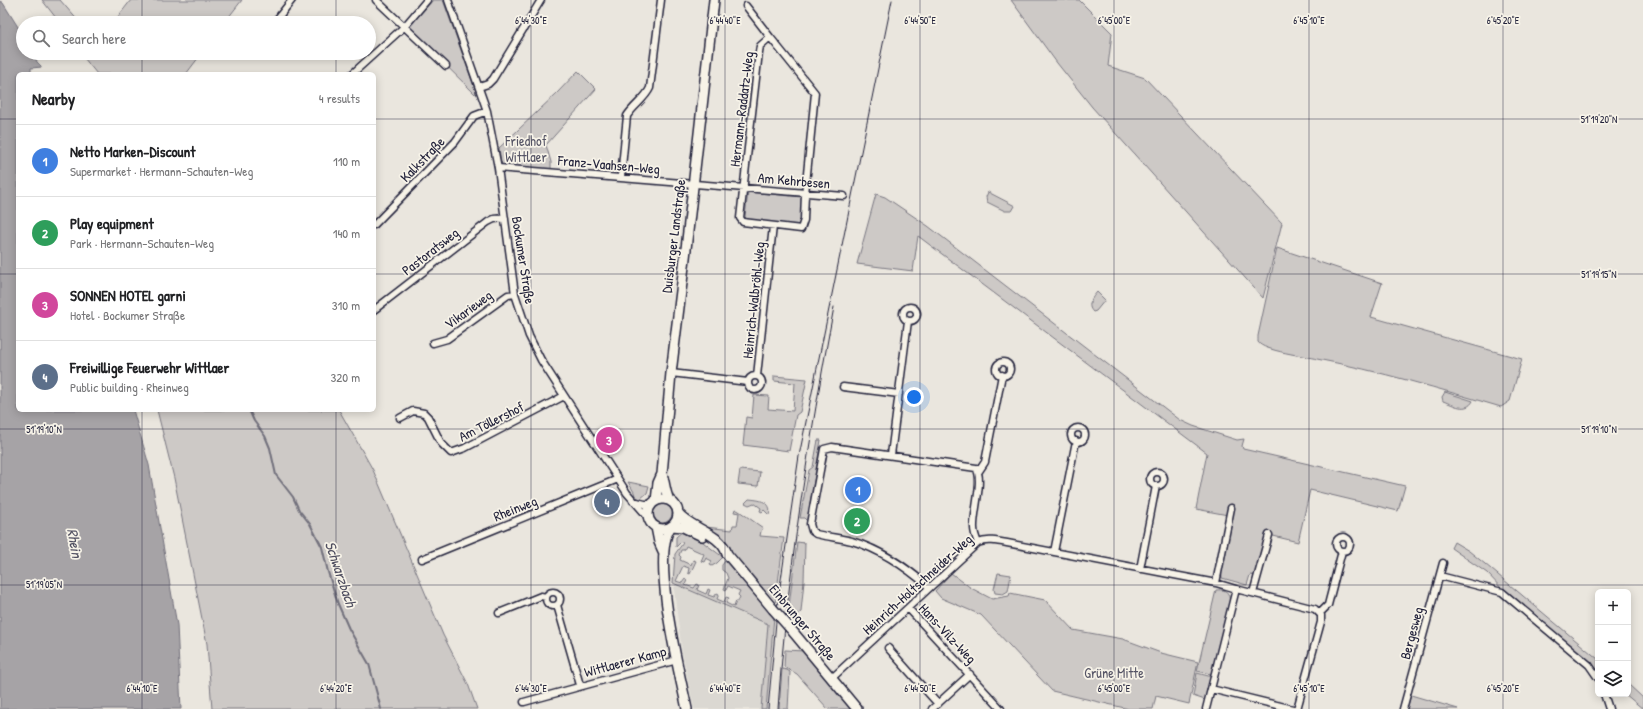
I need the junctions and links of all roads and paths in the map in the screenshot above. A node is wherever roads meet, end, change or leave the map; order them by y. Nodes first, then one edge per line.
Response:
1 (292, 0) edge
2 (376, 0) edge
3 (427, 0) edge
4 (448, 0) edge
5 (541, 0) edge
6 (661, 0) edge
7 (714, 0) edge
8 (746, 6) dead end
9 (279, 16) edge
10 (405, 26) junction
11 (770, 37) junction
12 (376, 52) edge
13 (367, 60) edge
14 (446, 66) dead end
15 (354, 72) edge
16 (479, 87) junction
17 (487, 111) junction
18 (498, 168) junction
19 (621, 177) junction
20 (693, 183) junction
21 (743, 188) junction
22 (805, 194) junction
23 (844, 196) dead end
24 (505, 218) junction
25 (376, 223) edge
26 (773, 226) junction
27 (515, 294) junction
28 (376, 308) edge
29 (908, 321) dead end
30 (433, 343) dead end
31 (671, 373) junction
32 (1002, 375) dead end
33 (757, 376) junction
34 (748, 382) junction
35 (843, 387) dead end
36 (899, 394) junction
37 (564, 396) junction
38 (400, 418) dead end
39 (1076, 441) dead end
40 (891, 455) junction
41 (978, 471) junction
42 (662, 474) junction
43 (618, 479) junction
44 (1156, 486) dead end
45 (669, 500) junction
46 (634, 501) junction
47 (654, 502) junction
48 (1231, 508) dead end
49 (678, 513) junction
50 (648, 517) junction
51 (656, 527) junction
52 (671, 527) junction
53 (1269, 535) dead end
54 (978, 543) junction
55 (663, 550) junction
56 (1342, 551) dead end
57 (1054, 552) junction
58 (727, 554) junction
59 (422, 559) dead end
60 (1443, 563) dead end
61 (1140, 569) junction
62 (1440, 576) junction
63 (1216, 583) junction
64 (929, 587) junction
65 (1236, 589) junction
66 (1253, 593) junction
67 (546, 597) junction
68 (557, 606) junction
69 (908, 608) junction
70 (499, 613) dead end
71 (1320, 613) junction
72 (888, 648) dead end
73 (677, 660) junction
74 (970, 674) junction
75 (1595, 674) edge
76 (832, 678) junction
77 (580, 686) junction
78 (1211, 689) junction
79 (1605, 697) edge
80 (524, 702) dead end
81 (938, 704) junction
82 (687, 709) edge
83 (857, 709) edge
84 (932, 709) edge
85 (1001, 709) edge
86 (1206, 709) edge
87 (1294, 709) edge
88 (1297, 709) edge
89 (1403, 709) edge
90 (1609, 709) edge

1 - 9 street
2 - 10 street
3 - 10 street
4 - 16 street, Bockumer Straße
5 - 16 street
6 - 19 street
7 - 20 main road, Duisburger Landstraße
8 - 11 street, Hermann-Raddatz-Weg
10 - 12 street
10 - 14 street
11 - 21 street, Hermann-Raddatz-Weg
11 - 22 street, Hermann-Raddatz-Weg
13 - 15 street
16 - 17 street, Bockumer Straße
17 - 18 street, Bockumer Straße
17 - 25 street, Kalkstraße
18 - 19 street, Franz-Vaahsen-Weg
18 - 24 street, Bockumer Straße
19 - 20 street, Franz-Vaahsen-Weg
20 - 21 street, Am Kehrbesen
20 - 31 main road, Duisburger Landstraße
21 - 22 street, Am Kehrbesen
21 - 26 street, Heinrich-Walbröhl-Weg
22 - 23 street, Am Kehrbesen
22 - 26 street, Heinrich-Walbröhl-Weg
24 - 27 street, Bockumer Straße
24 - 28 street, Pastoratsweg
26 - 33 street, Heinrich-Walbröhl-Weg
27 - 30 street, Vikarieweg
27 - 37 street, Bockumer Straße
29 - 36 street
31 - 34 street, Heinrich-Walbröhl-Weg
31 - 42 main road, Duisburger Landstraße
32 - 41 street
33 - 34 street, Heinrich-Walbröhl-Weg
33 - 34 street, Heinrich-Walbröhl-Weg
35 - 36 street
36 - 40 street
37 - 38 street, Am Töllershof
37 - 43 street, Bockumer Straße
39 - 57 street
40 - 41 street
40 - 64 street
41 - 54 street
42 - 45 main road, Duisburger Landstraße
42 - 47 main road, Duisburger Landstraße
43 - 46 street, Bockumer Straße
43 - 59 street, Rheinweg
44 - 61 street
45 - 47 main road
45 - 49 main road, Duisburger Landstraße
46 - 47 street
46 - 50 street, Bockumer Straße
47 - 50 main road, Duisburger Landstraße
48 - 63 street
49 - 52 main road
49 - 58 main road, Einbrunger Straße
50 - 51 main road
51 - 52 main road
51 - 55 main road
52 - 55 main road
52 - 58 main road, Einbrunger Straße
53 - 66 street
54 - 57 street, Heinrich-Holtschneider-Weg
54 - 64 street, Heinrich-Holtschneider-Weg
55 - 73 main road
56 - 71 street
57 - 61 street, Heinrich-Holtschneider-Weg
58 - 76 main road, Einbrunger Straße, bridge
60 - 62 street, Bergesweg
61 - 63 street, Heinrich-Holtschneider-Weg
62 - 75 street
62 - 89 street, Bergesweg
63 - 65 street, Heinrich-Holtschneider-Weg
64 - 69 street, Heinrich-Holtschneider-Weg
65 - 66 street, Heinrich-Holtschneider-Weg
65 - 78 street
66 - 71 street, Heinrich-Holtschneider-Weg
67 - 68 street
67 - 68 street, Wittlaerer Kamp
67 - 70 street, Wittlaerer Kamp
68 - 77 street, Wittlaerer Kamp
69 - 74 street, Hans-Vilz-Weg
69 - 76 street, Heinrich-Holtschneider-Weg
71 - 88 street
72 - 81 street
73 - 77 street, Wittlaerer Kamp
73 - 82 main road
74 - 81 street, Hans-Vilz-Weg
74 - 85 street, Hans-Vilz-Weg
76 - 83 main road, Einbrunger Straße
77 - 80 street, Wittlaerer Kamp
78 - 86 street
78 - 87 street
79 - 90 street
81 - 84 street, Hans-Vilz-Weg

